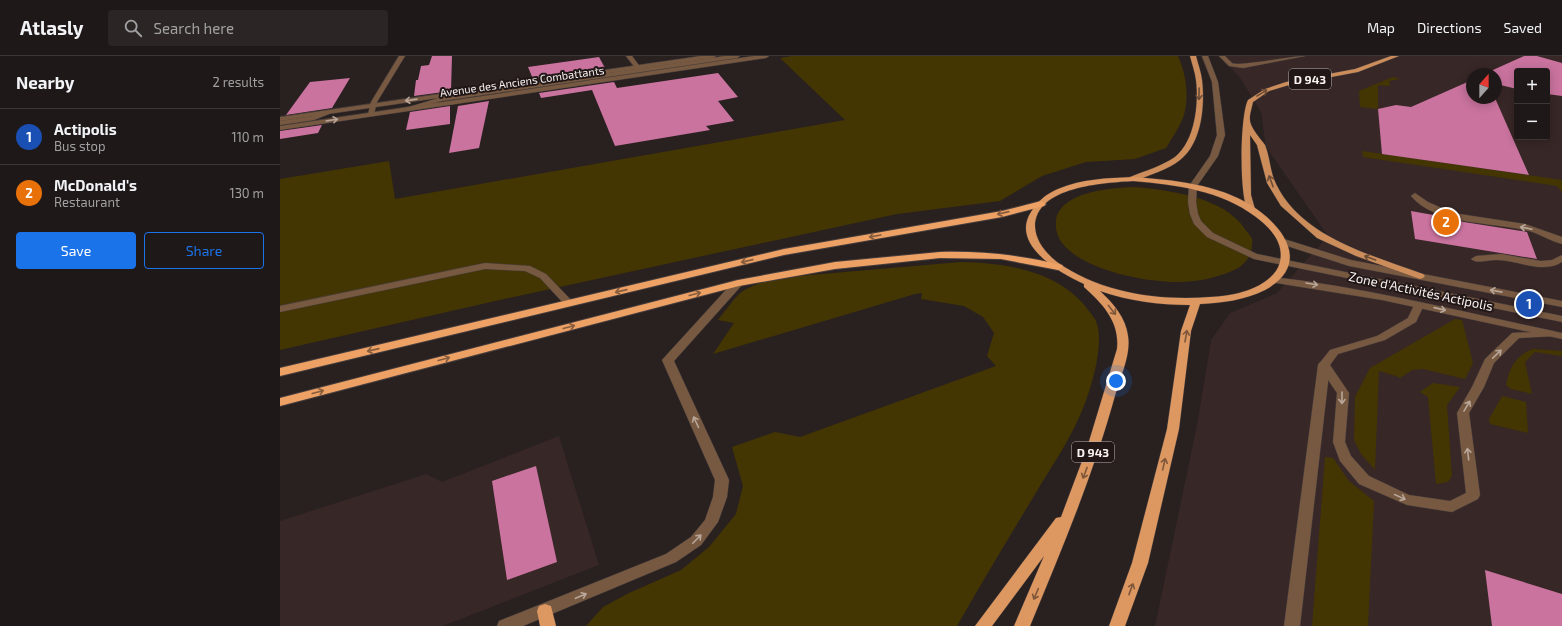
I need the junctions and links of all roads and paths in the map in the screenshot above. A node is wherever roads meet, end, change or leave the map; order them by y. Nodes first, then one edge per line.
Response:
1 (402, 56) edge
2 (628, 56) edge
3 (713, 56) edge
4 (737, 56) edge
5 (766, 56) edge
6 (1193, 56) edge
7 (1205, 56) edge
8 (1222, 56) edge
9 (1302, 56) edge
10 (1392, 57) edge
11 (638, 68) junction
12 (405, 109) junction
13 (372, 110) junction
14 (327, 113) junction
15 (280, 119) edge
16 (280, 123) edge
17 (1246, 125) junction
18 (280, 128) edge
19 (1133, 178) junction
20 (1193, 186) junction
21 (1415, 196) dead end
22 (1040, 204) junction
23 (1251, 209) junction
24 (1562, 241) edge
25 (1284, 242) junction
26 (1562, 258) edge
27 (1476, 259) dead end
28 (1285, 263) junction
29 (1058, 267) junction
30 (1420, 276) junction
31 (1273, 280) junction
32 (1085, 282) junction
33 (738, 283) junction
34 (1196, 302) junction
35 (569, 303) junction
36 (1562, 304) edge
37 (1419, 305) junction
38 (280, 309) edge
39 (1562, 319) edge
40 (1558, 335) edge
41 (1324, 365) junction
42 (280, 372) edge
43 (280, 402) edge
44 (1071, 509) junction
45 (546, 618) edge
46 (505, 626) edge
47 (983, 626) edge
48 (1022, 626) edge
49 (1117, 626) edge
50 (1292, 626) edge

1 - 13 street
2 - 11 street
3 - 11 street, Avenue des Anciens Combattants
4 - 12 street
5 - 12 street, Avenue des Anciens Combattants
6 -> 19 main road
7 - 20 street
8 - 9 street
17 -> 10 main road, D 943
11 -> 13 street, Avenue des Anciens Combattants
12 - 13 street, Avenue des Anciens Combattants
13 - 14 street, Avenue des Anciens Combattants
18 -> 13 street, Avenue des Anciens Combattants
14 - 15 street, Avenue des Anciens Combattants
14 - 16 street
17 - 23 main road, D 943
30 -> 17 main road
19 - 20 highway
19 - 22 highway
20 - 23 highway
20 - 28 street
24 -> 21 street
22 - 29 highway
22 -> 35 highway
23 - 25 highway
25 - 28 highway
25 - 30 street, Zone d'Activités Actipolis
26 - 27 street
28 - 31 highway
28 - 39 street
29 - 32 highway
29 - 33 highway
36 -> 30 street, Zone d'Activités Actipolis
31 - 34 highway
31 -> 37 street, Zone d'Activités Actipolis
32 - 34 highway
32 -> 44 highway, D 943
43 -> 33 highway
45 -> 33 street
49 -> 34 highway
35 - 38 street
35 -> 42 highway
37 -> 40 street, Zone d'Activités Actipolis
37 - 41 street
41 -> 40 street
41 - 50 street
44 - 47 highway
44 -> 48 highway, D 943
45 - 46 street

